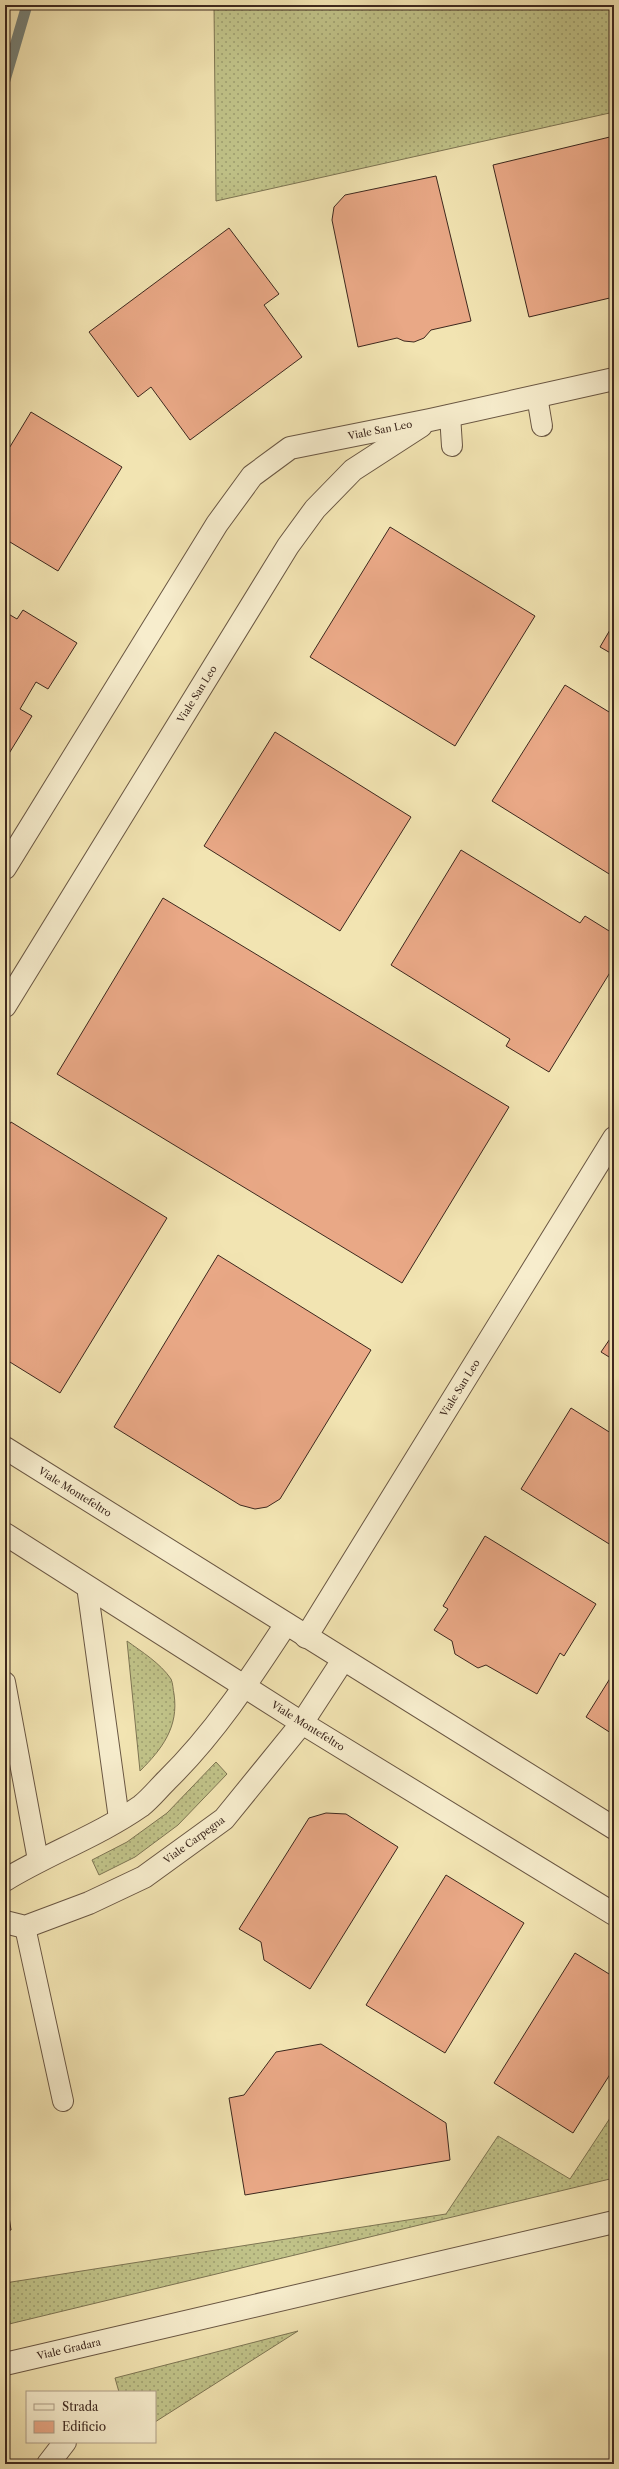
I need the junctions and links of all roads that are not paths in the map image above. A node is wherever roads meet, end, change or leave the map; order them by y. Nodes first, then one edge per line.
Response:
1 (614, 379) edge
2 (537, 396) junction
3 (440, 417) junction
4 (542, 426) dead end
5 (452, 446) dead end
6 (5, 868) edge
7 (5, 1006) edge
8 (614, 1138) edge
9 (5, 1448) edge
10 (5, 1534) edge
11 (87, 1586) junction
12 (286, 1624) junction
13 (306, 1637) junction
14 (343, 1660) junction
15 (5, 1682) edge
16 (245, 1687) junction
17 (302, 1723) junction
18 (119, 1819) junction
19 (614, 1828) edge
20 (38, 1860) junction
21 (5, 1880) edge
22 (614, 1914) edge
23 (15, 1924) edge
24 (63, 2101) dead end
25 (614, 2222) edge
26 (5, 2364) edge
27 (64, 2443) edge
28 (48, 2464) edge

1 - 2 street, Viale San Leo
2 - 3 street, Viale San Leo
2 - 4 lane
3 - 5 lane
3 - 6 street, Viale San Leo
3 - 7 street, Viale San Leo
8 - 13 street, Viale San Leo
9 - 12 street, Viale Montefeltro
10 - 11 street, Viale Montefeltro
11 - 16 street, Viale Montefeltro
11 - 18 lane
12 - 13 street, Viale Montefeltro
12 - 16 street
13 - 14 street, Viale Montefeltro
14 - 17 street, Viale Carpegna
14 - 19 street, Viale Montefeltro
15 - 20 lane
16 - 17 street, Viale Montefeltro
16 - 18 street
17 - 22 street, Viale Montefeltro
17 - 23 street, Viale Carpegna
18 - 20 street
20 - 21 street
23 - 24 lane
25 - 26 street, Viale Gradara
27 - 28 street

